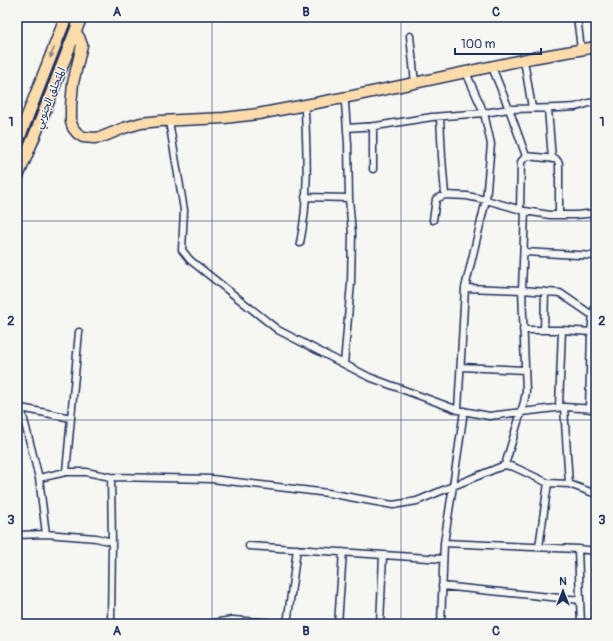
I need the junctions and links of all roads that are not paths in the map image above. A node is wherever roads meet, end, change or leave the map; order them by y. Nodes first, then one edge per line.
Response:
1 (66, 17) edge
2 (81, 17) edge
3 (577, 17) edge
4 (75, 33) junction
5 (410, 36) dead end
6 (596, 47) edge
7 (581, 49) junction
8 (596, 53) edge
9 (525, 66) junction
10 (494, 72) junction
11 (468, 77) junction
12 (414, 83) junction
13 (596, 102) edge
14 (345, 103) junction
15 (532, 108) junction
16 (509, 109) junction
17 (548, 109) junction
18 (305, 112) junction
19 (484, 113) junction
20 (440, 117) junction
21 (169, 124) junction
22 (373, 126) junction
23 (347, 128) junction
24 (17, 143) edge
25 (526, 156) junction
26 (552, 159) junction
27 (373, 169) dead end
28 (17, 178) edge
29 (445, 195) junction
30 (305, 196) junction
31 (349, 198) junction
32 (486, 200) junction
33 (522, 211) junction
34 (596, 213) edge
35 (559, 215) junction
36 (433, 220) dead end
37 (300, 243) dead end
38 (524, 252) junction
39 (596, 256) edge
40 (465, 288) junction
41 (522, 290) junction
42 (545, 292) junction
43 (596, 305) edge
44 (594, 315) edge
45 (523, 330) junction
46 (544, 330) junction
47 (562, 330) junction
48 (79, 332) dead end
49 (591, 332) junction
50 (593, 360) edge
51 (344, 364) junction
52 (461, 367) junction
53 (525, 370) junction
54 (562, 407) junction
55 (589, 409) junction
56 (596, 409) edge
57 (461, 411) junction
58 (520, 411) junction
59 (70, 418) junction
60 (505, 465) junction
61 (66, 472) junction
62 (111, 477) junction
63 (39, 478) junction
64 (548, 484) junction
65 (569, 484) junction
66 (452, 486) junction
67 (596, 494) edge
68 (46, 534) junction
69 (17, 535) edge
70 (112, 542) junction
71 (444, 543) junction
72 (249, 546) dead end
73 (539, 547) junction
74 (297, 549) junction
75 (578, 549) junction
76 (596, 551) edge
77 (343, 552) junction
78 (383, 555) junction
79 (443, 559) junction
80 (442, 586) junction
81 (580, 600) junction
82 (110, 624) edge
83 (207, 624) edge
84 (287, 624) edge
85 (293, 624) edge
86 (338, 624) edge
87 (380, 624) edge
88 (441, 624) edge
89 (581, 624) edge

1 -> 24 highway, المتحلق الجنوبي
2 - 4 highway, المتحلق الجنوبي
3 - 7 street
4 - 21 main road
4 - 28 highway, المتحلق الجنوبي
5 - 12 street
6 - 7 main road
7 - 12 main road
8 - 9 main road
9 - 10 main road
9 - 15 street
10 - 11 main road
10 - 16 street
11 - 14 main road
11 - 19 street
12 - 21 main road
13 - 17 street
14 - 18 main road
14 - 23 street
15 - 16 street
15 - 17 street
16 - 19 street
16 - 25 street
17 - 26 street
18 - 21 main road
18 - 30 street
19 - 20 street
19 - 32 street
20 - 22 street
20 - 29 street
21 - 51 street
22 - 23 street
22 - 27 street
23 - 31 street
25 - 26 street
25 - 33 street
26 - 35 street
29 - 32 street
29 - 36 street
30 - 31 street
30 - 37 street
31 - 51 street
32 - 33 street
32 - 40 street
33 - 35 street
33 - 38 street
34 - 35 street
38 - 39 street
38 - 41 street
40 - 41 street
40 - 52 street
41 - 42 street
41 - 45 street
42 - 44 street
42 - 46 street
43 - 44 street
44 - 49 street
45 - 46 street
45 - 53 street
46 - 47 street
47 - 49 street
47 - 54 street
48 - 59 street
49 - 50 street
50 - 55 street
51 - 57 street
52 - 53 street
52 - 57 street
53 - 58 street
54 - 55 street
54 - 58 street
54 - 65 street
55 - 56 street
57 - 58 street
57 - 66 street
58 - 60 street
59 - 61 street
59 - 63 street
60 - 64 street
60 - 66 street
61 - 62 street
61 - 63 street
62 - 66 street
62 - 70 street
63 - 68 street
64 - 65 street
64 - 73 street
65 - 67 street
66 - 71 street
68 - 69 street
68 - 70 street
70 - 82 street
71 - 73 street
71 - 79 street
72 - 74 street
73 - 75 street
74 - 77 street
74 - 84 street
75 - 76 street
75 - 81 street
77 - 78 street
77 - 86 street
78 - 79 street
78 - 87 street
79 - 80 street
80 - 81 street
80 - 88 street
81 - 89 street
83 - 84 street
84 - 85 street

